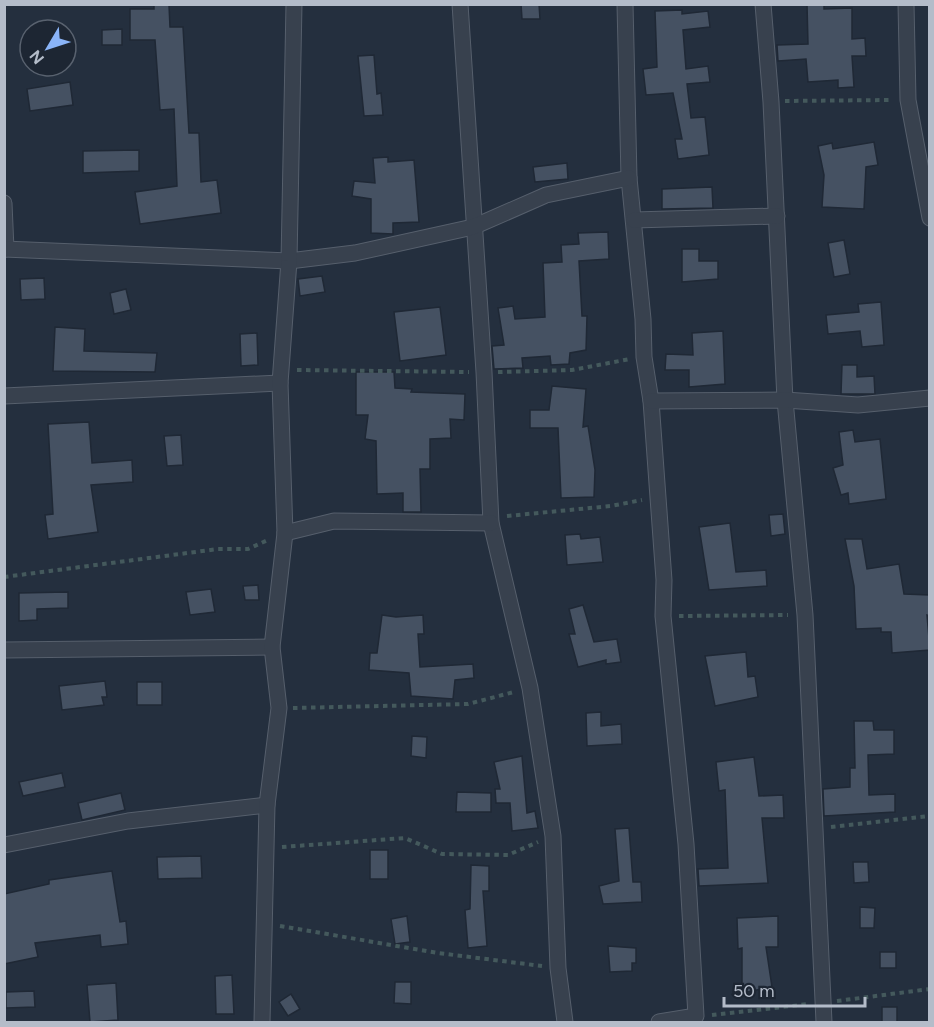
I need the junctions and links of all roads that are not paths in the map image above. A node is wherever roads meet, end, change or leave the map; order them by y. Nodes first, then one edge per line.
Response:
1 (294, 4) edge
2 (460, 4) edge
3 (625, 4) edge
4 (763, 4) edge
5 (906, 4) edge
6 (629, 178) junction
7 (4, 202) edge
8 (777, 216) junction
9 (930, 218) edge
10 (634, 220) junction
11 (473, 227) junction
12 (5, 249) edge
13 (289, 261) junction
14 (280, 377) junction
15 (4, 396) edge
16 (930, 399) edge
17 (785, 400) junction
18 (651, 401) junction
19 (491, 523) junction
20 (285, 533) junction
21 (272, 647) junction
22 (4, 650) edge
23 (267, 806) junction
24 (4, 845) edge
25 (262, 1023) edge
26 (565, 1023) edge
27 (659, 1023) edge
28 (824, 1023) edge

1 - 13 street
2 - 11 street
3 - 6 street
4 - 8 street
5 - 9 street
6 - 10 street
6 - 11 street
7 - 12 street
8 - 10 street
8 - 17 street
10 - 18 street
11 - 13 street
11 - 19 street
12 - 13 street
13 - 14 street
14 - 15 street
14 - 20 street
16 - 17 street
17 - 18 street
17 - 28 street
18 - 27 street
19 - 20 street
19 - 26 street
20 - 21 street
21 - 22 street
21 - 23 street
23 - 24 street
23 - 25 street

